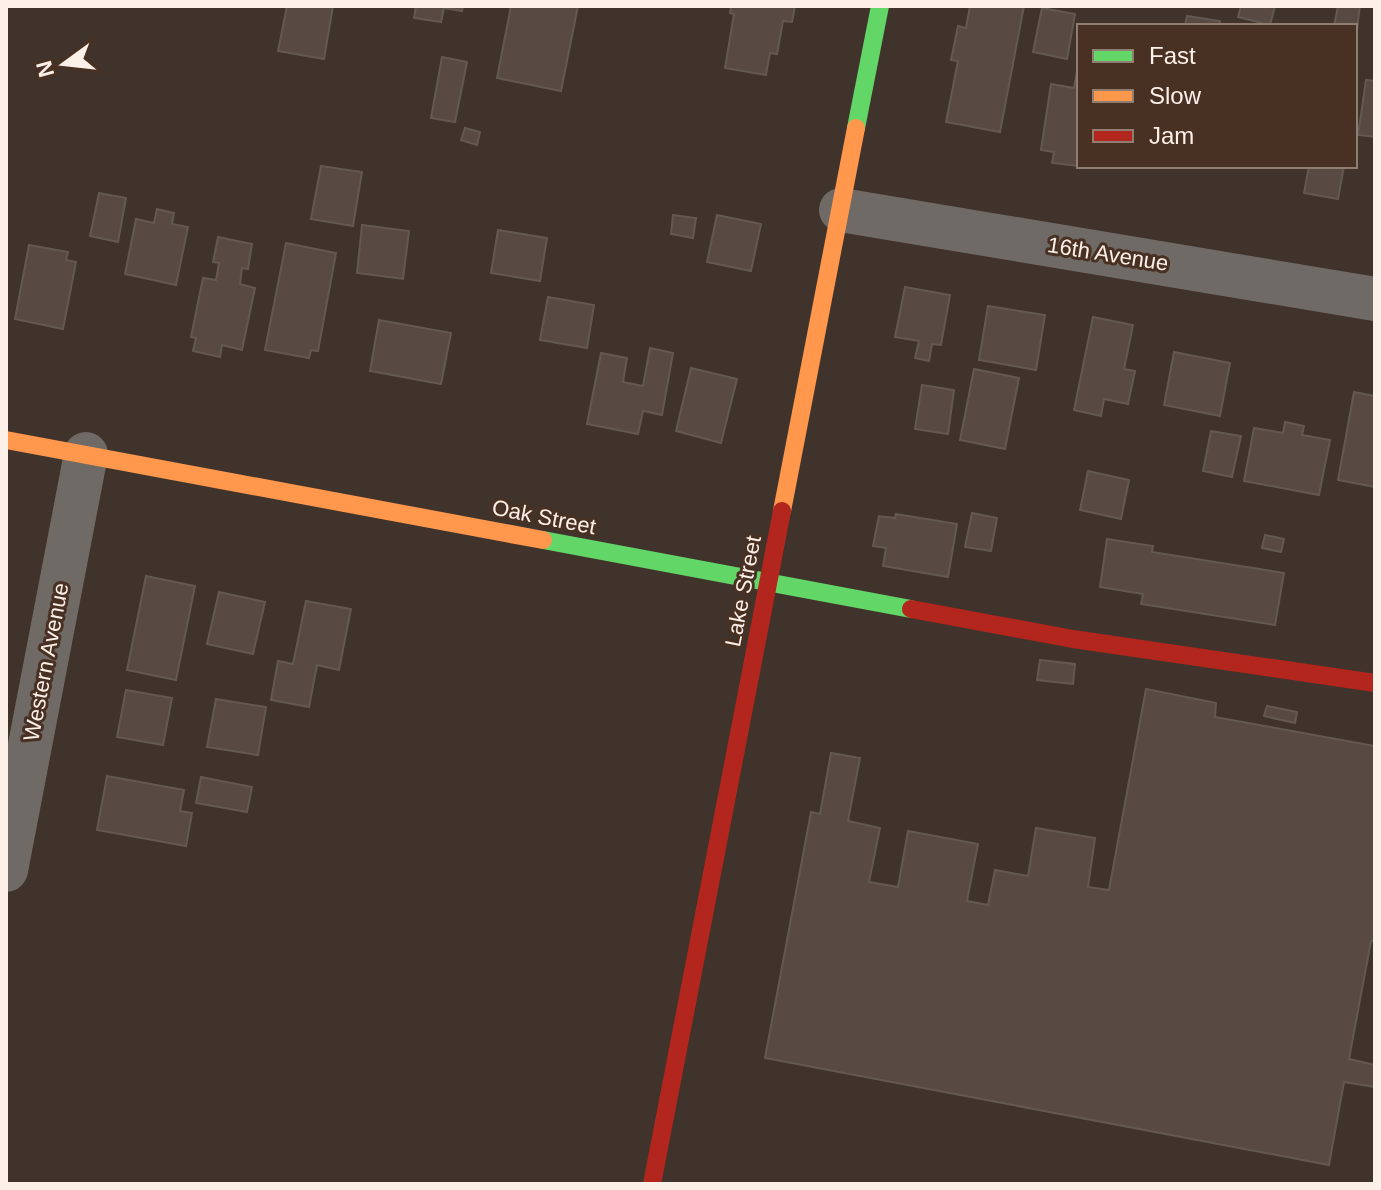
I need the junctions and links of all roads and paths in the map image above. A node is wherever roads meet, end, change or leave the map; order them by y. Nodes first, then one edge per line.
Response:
1 (880, 6) edge
2 (841, 210) junction
3 (1375, 299) edge
4 (6, 440) edge
5 (86, 454) junction
6 (769, 584) junction
7 (1375, 683) edge
8 (6, 870) edge
9 (652, 1184) edge

1 - 2 street, Lake Street
2 - 3 street, 16th Avenue
2 - 6 street, Lake Street
4 - 5 street, Oak Street
5 - 6 street, Oak Street
5 - 8 street, Western Avenue
6 - 7 street, Oak Street
6 - 9 street, Lake Street

